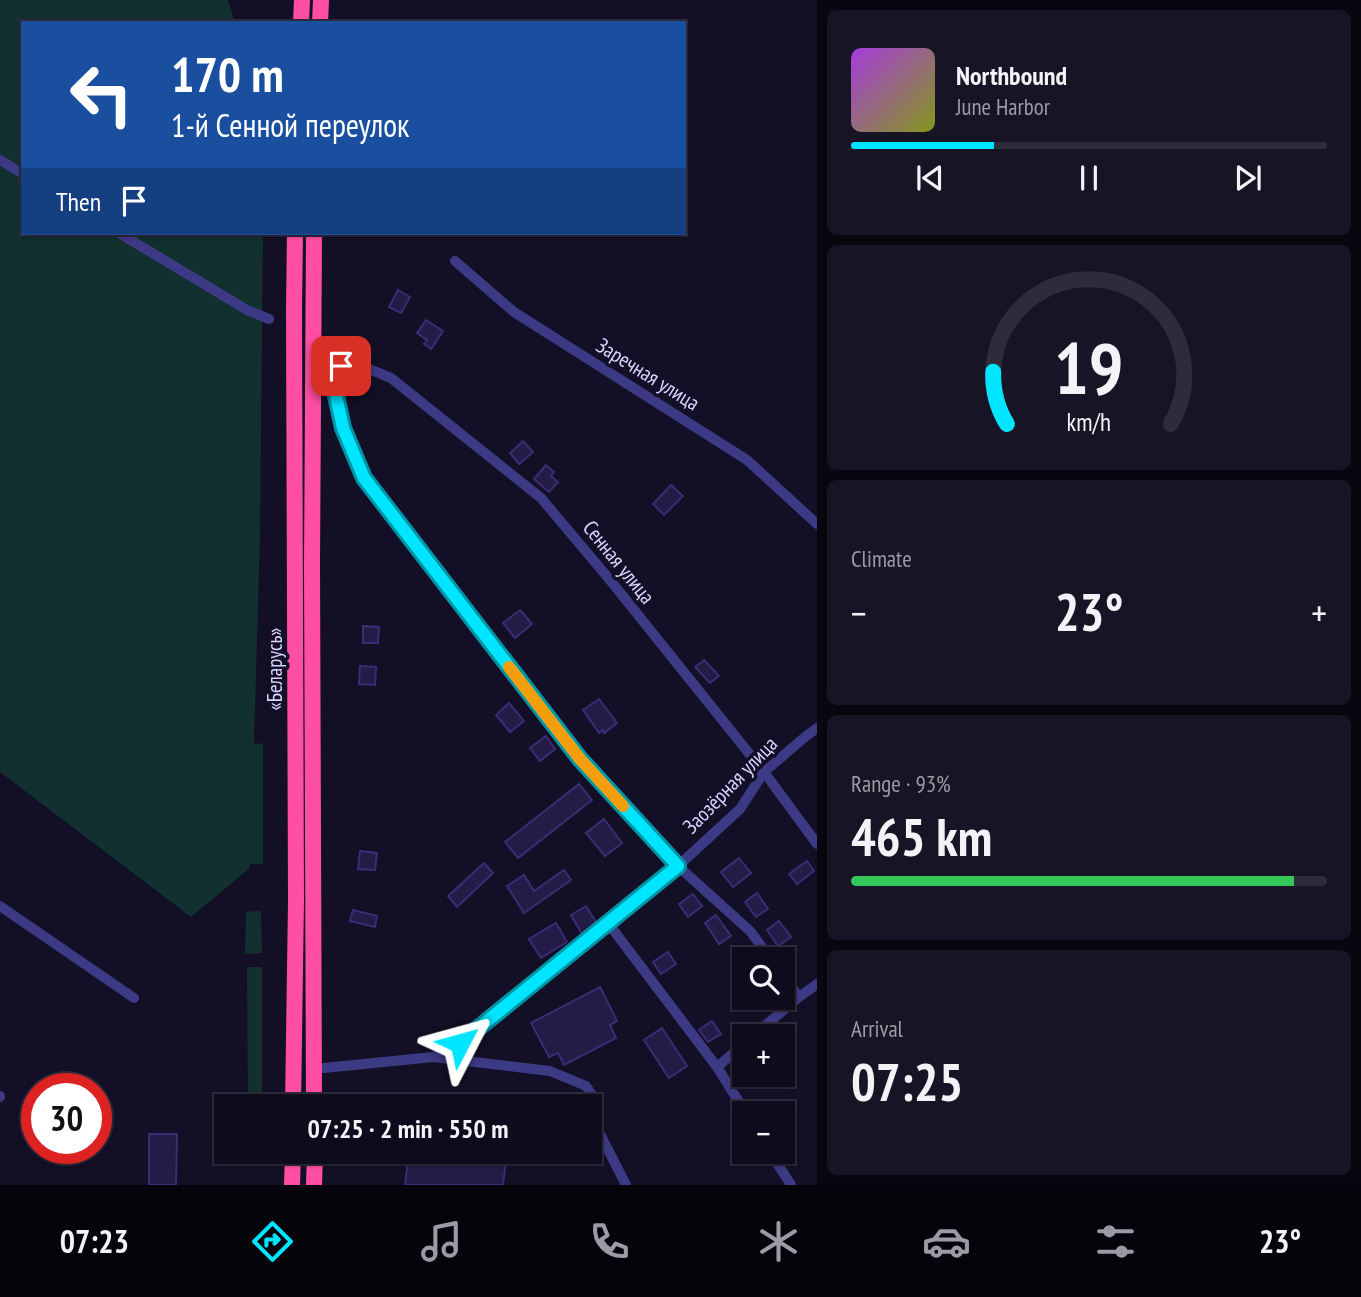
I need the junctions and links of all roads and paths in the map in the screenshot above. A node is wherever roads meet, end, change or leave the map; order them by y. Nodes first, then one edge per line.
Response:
1 (302, 0) edge
2 (321, 0) edge
3 (300, 21) edge
4 (320, 21) edge
5 (0, 160) edge
6 (21, 173) edge
7 (122, 235) edge
8 (295, 235) edge
9 (314, 235) edge
10 (455, 261) dead end
11 (269, 319) dead end
12 (817, 524) edge
13 (817, 729) edge
14 (764, 772) junction
15 (817, 844) edge
16 (678, 866) junction
17 (0, 906) edge
18 (608, 923) junction
19 (762, 947) edge
20 (817, 984) edge
21 (795, 992) edge
22 (799, 997) junction
23 (134, 998) dead end
24 (767, 1024) edge
25 (732, 1054) edge
26 (433, 1057) junction
27 (717, 1067) junction
28 (314, 1069) junction
29 (293, 1094) edge
30 (314, 1094) edge
31 (738, 1101) edge
32 (293, 1164) edge
33 (315, 1164) edge
34 (778, 1164) edge
35 (292, 1185) edge
36 (314, 1185) edge
37 (626, 1185) edge
38 (791, 1185) edge

1 - 3 highway
2 - 4 highway
5 - 6 street
7 - 11 street
8 - 29 highway, «Беларусь»
9 - 28 highway, «Беларусь»
10 - 12 street, Заречная улица
13 - 14 street, Заозёрная улица
14 - 15 street, Сенная улица
14 - 16 street, Заозёрная улица
14 - 16 street, Сенная улица
16 - 18 street, Заозёрная улица
16 - 19 street
17 - 23 street
18 - 26 street, Заозёрная улица
18 - 27 street
20 - 22 street
21 - 22 street
22 - 24 street
25 - 27 street
26 - 28 street, Заозёрная улица
26 - 37 street, Заозёрная улица
27 - 31 street
28 - 30 highway, «Беларусь»
32 - 35 highway
33 - 36 highway
34 - 38 street

